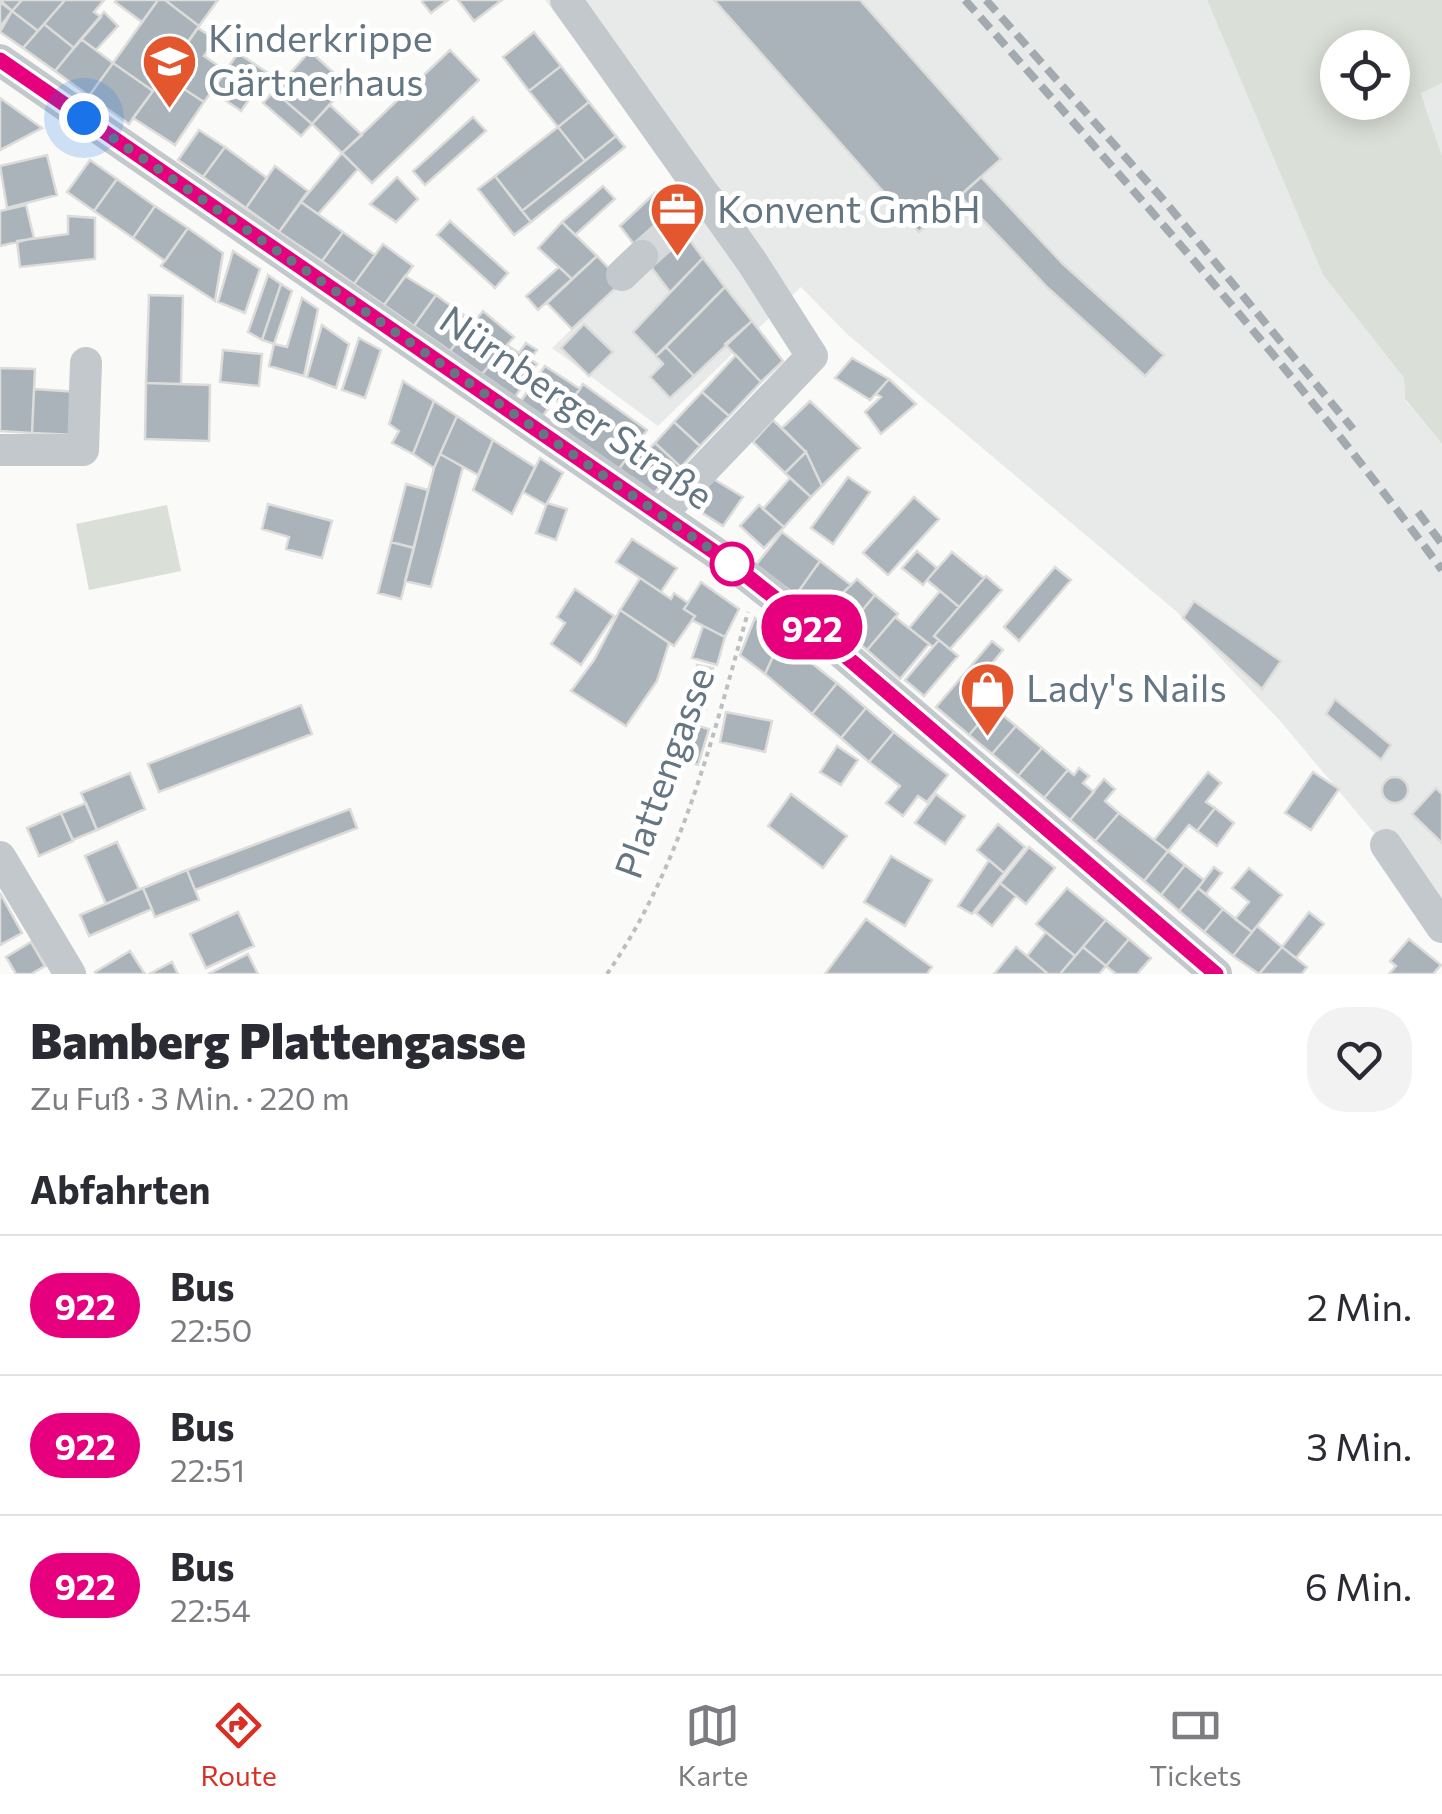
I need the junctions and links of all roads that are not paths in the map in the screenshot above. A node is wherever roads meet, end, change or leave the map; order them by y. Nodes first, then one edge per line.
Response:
1 (566, 0) edge
2 (0, 60) edge
3 (706, 198) junction
4 (678, 224) tunnel mouth
5 (86, 363) dead end
6 (0, 450) edge
7 (661, 514) junction
8 (1386, 845) dead end
9 (0, 857) edge
10 (1442, 926) edge
11 (70, 974) edge
12 (1216, 974) edge

1 - 3 street
2 - 7 street, Nürnberger Straße
3 - 4 street
3 - 7 street
5 - 6 street
7 - 12 street, Nürnberger Straße
8 - 10 street
9 - 11 street

